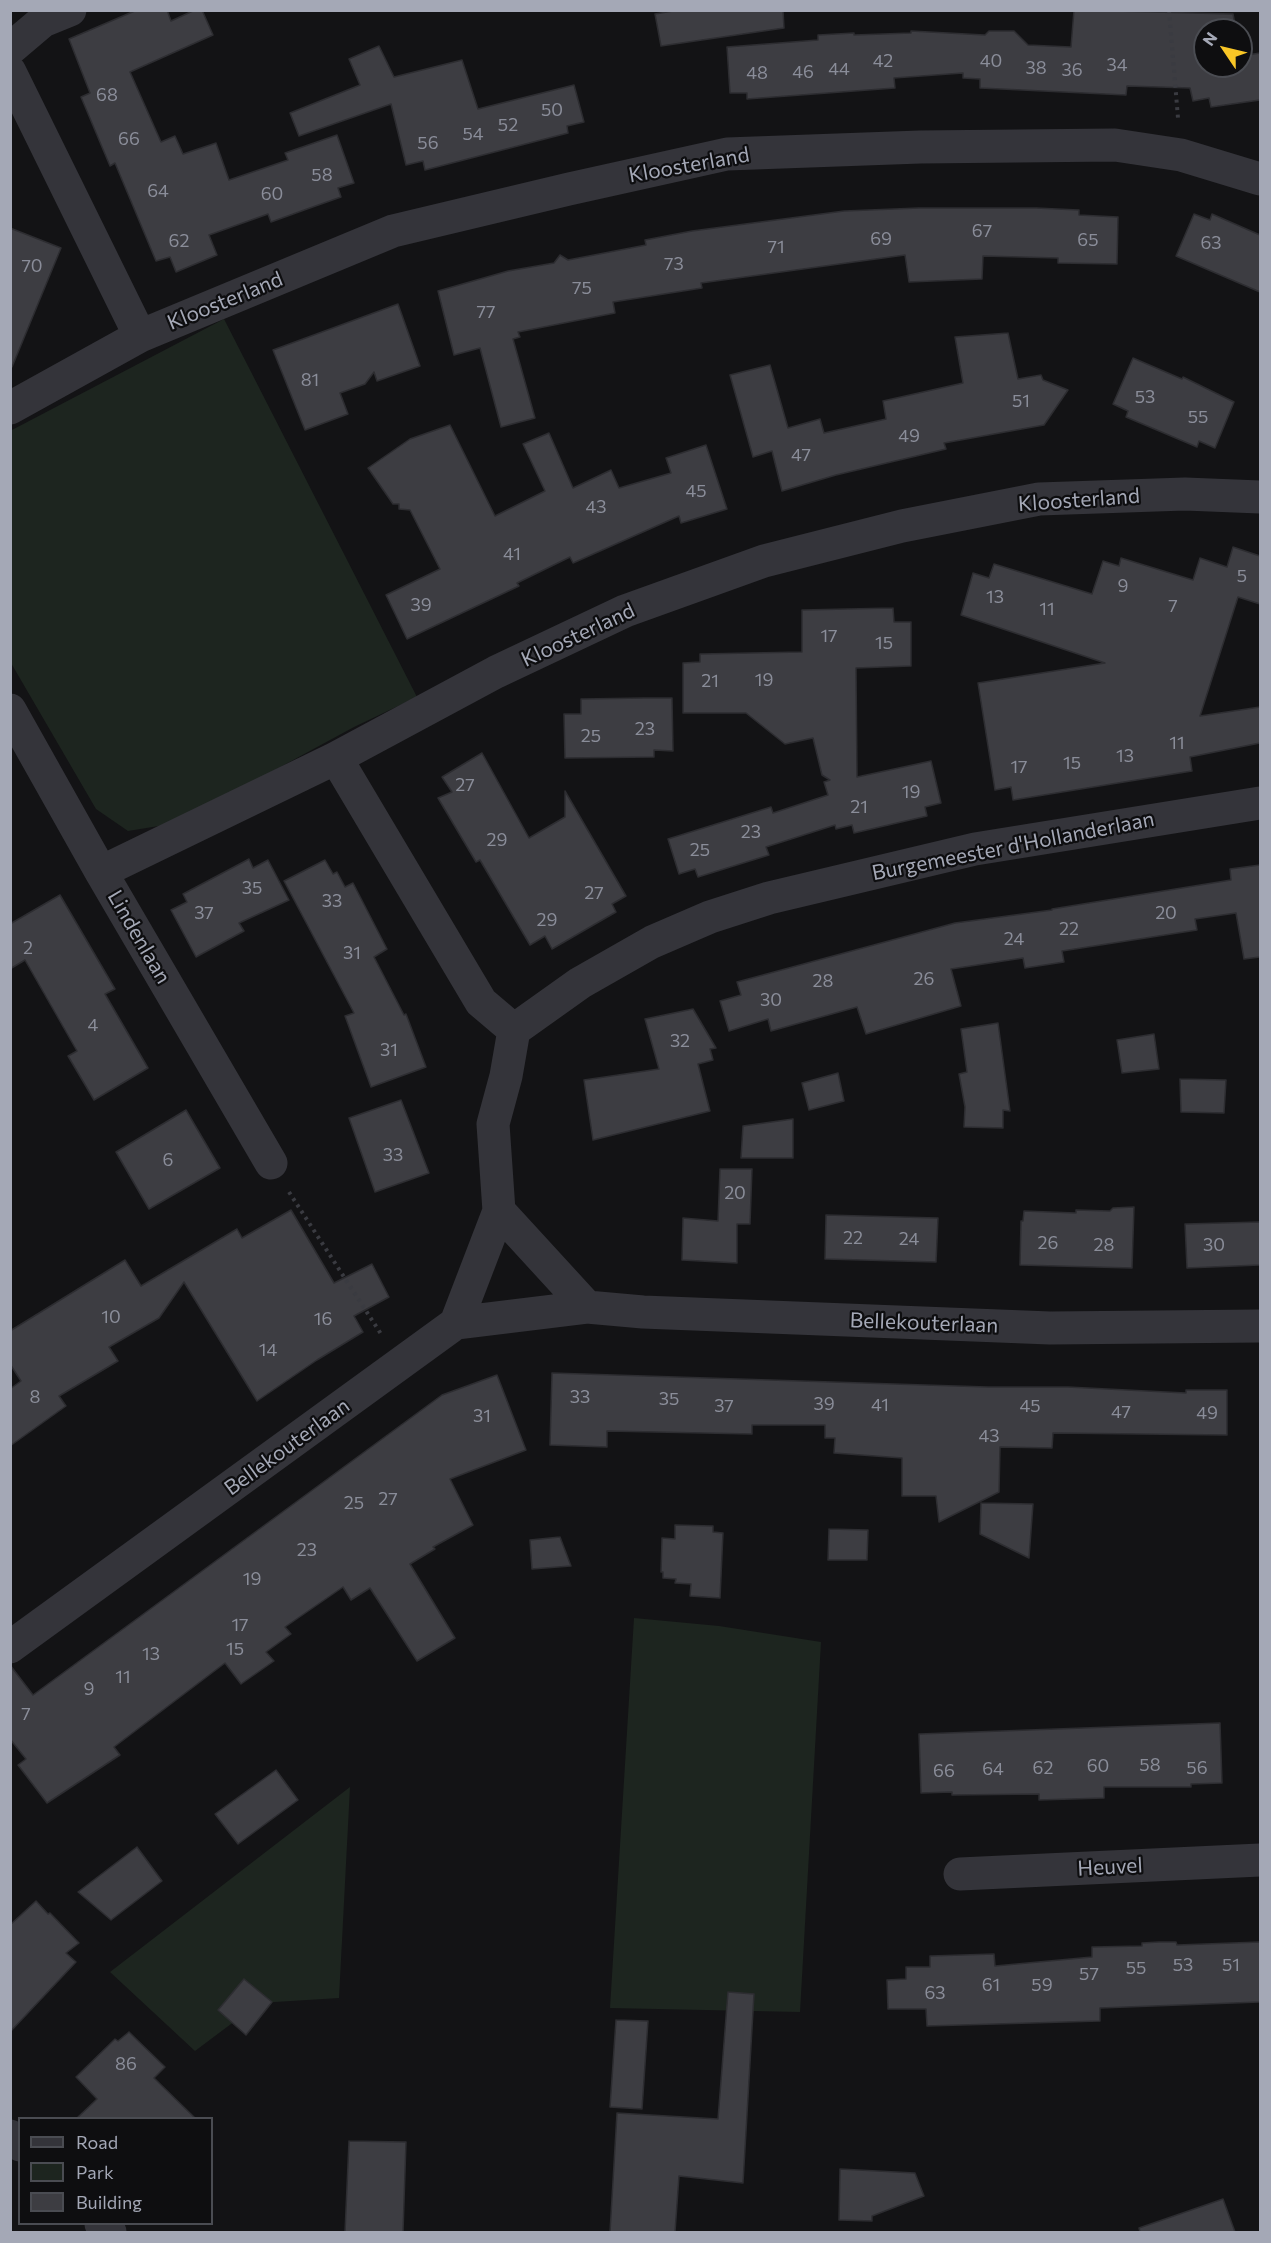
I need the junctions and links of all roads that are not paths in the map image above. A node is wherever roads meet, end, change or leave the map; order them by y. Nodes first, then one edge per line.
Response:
1 (70, 10) edge
2 (10, 49) edge
3 (10, 72) edge
4 (1260, 179) edge
5 (140, 336) junction
6 (10, 408) edge
7 (1260, 497) edge
8 (10, 710) edge
9 (336, 758) junction
10 (1260, 803) edge
11 (101, 872) junction
12 (514, 1030) junction
13 (271, 1163) road end
14 (499, 1211) junction
15 (587, 1307) junction
16 (456, 1323) junction
17 (1260, 1326) edge
18 (10, 1647) edge
19 (1260, 1860) edge
20 (960, 1874) dead end

1 - 2 street
3 - 5 street, Kloosterland
4 - 5 street, Kloosterland
5 - 6 street, Kloosterland
7 - 9 street, Kloosterland
8 - 11 street, Lindenlaan
9 - 11 street, Kloosterland
9 - 12 street
10 - 12 street, Burgemeester d'Hollanderlaan
11 - 13 street, Lindenlaan
12 - 14 street
14 - 15 street
14 - 16 street
15 - 16 street, Bellekouterlaan
15 - 17 street, Bellekouterlaan
16 - 18 street, Bellekouterlaan
19 - 20 street, Heuvel

